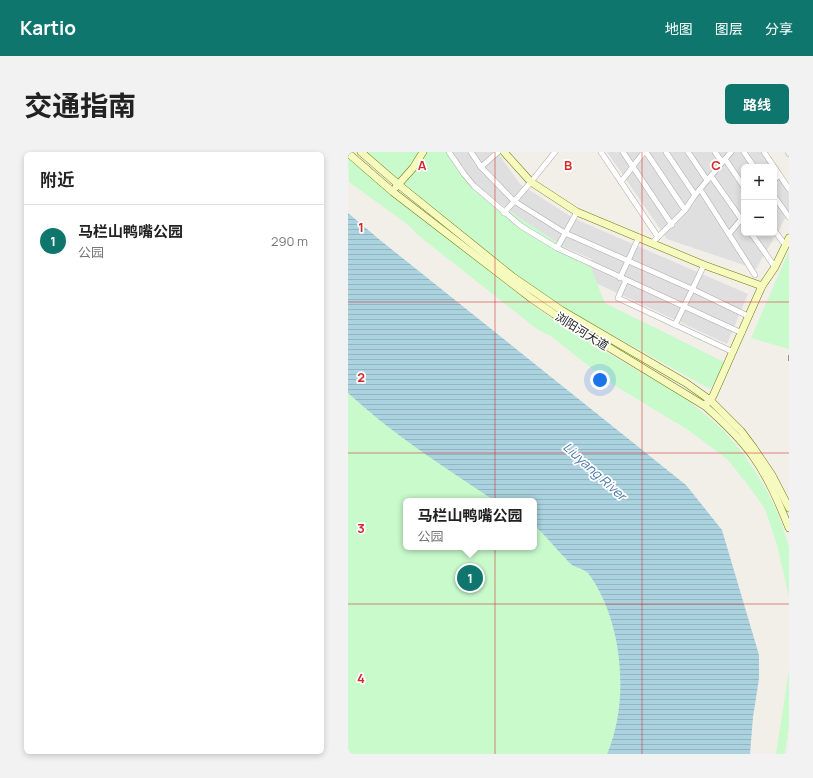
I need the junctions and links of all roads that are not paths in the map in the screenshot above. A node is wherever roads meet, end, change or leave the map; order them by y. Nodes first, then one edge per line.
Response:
1 (361, 152) edge
2 (423, 152) edge
3 (449, 152) edge
4 (470, 152) edge
5 (498, 152) edge
6 (504, 152) edge
7 (555, 152) edge
8 (601, 152) edge
9 (623, 152) edge
10 (645, 152) edge
11 (666, 152) edge
12 (688, 152) edge
13 (715, 152) edge
14 (731, 152) edge
15 (744, 152) edge
16 (764, 152) edge
17 (348, 153) edge
18 (723, 161) junction
19 (752, 164) edge
20 (633, 166) junction
21 (480, 167) junction
22 (779, 175) joint
23 (709, 178) junction
24 (532, 182) junction
25 (621, 182) junction
26 (741, 183) edge
27 (398, 184) junction
28 (700, 189) junction
29 (789, 189) edge
30 (393, 192) junction
31 (695, 195) junction
32 (777, 200) edge
33 (514, 201) junction
34 (685, 210) junction
35 (577, 212) junction
36 (504, 213) junction
37 (741, 217) edge
38 (789, 217) edge
39 (741, 221) edge
40 (672, 225) junction
41 (565, 233) junction
42 (729, 234) junction
43 (777, 234) edge
44 (753, 236) edge
45 (639, 237) junction
46 (658, 237) junction
47 (789, 238) edge
48 (652, 243) junction
49 (786, 246) junction
50 (557, 248) junction
51 (628, 261) junction
52 (704, 264) junction
53 (775, 267) junction
54 (755, 275) dead end
55 (620, 278) junction
56 (626, 280) junction
57 (762, 286) junction
58 (692, 289) junction
59 (684, 306) junction
60 (748, 316) junction
61 (675, 325) junction
62 (742, 333) junction
63 (733, 352) junction
64 (710, 400) junction
65 (704, 406) junction
66 (789, 508) edge
67 (789, 528) edge

1 - 27 main road, 浏阳河大道
2 - 27 main road
3 - 36 street
4 - 21 street
5 - 21 street
6 - 24 main road
7 - 24 street
8 - 25 street
9 - 20 street
10 - 20 street
10 - 34 street
11 - 31 street
12 - 23 street
13 - 18 street
14 - 18 street
15 - 19 street
16 - 22 street
17 - 30 main road, 浏阳河大道
18 - 23 street
18 - 26 street
20 - 25 street
20 - 40 street
21 - 33 street
22 - 29 street
23 - 28 street
23 - 37 street
24 - 33 street
24 - 35 main road
25 - 46 street
27 - 30 main road
27 - 64 main road, 浏阳河大道
28 - 31 street
28 - 42 street
30 - 65 main road, 浏阳河大道
31 - 34 street
32 - 38 street
33 - 36 street
33 - 41 street
34 - 40 street
35 - 41 street
35 - 45 main road
36 - 50 street
39 - 42 street
40 - 46 street
41 - 50 street
41 - 51 street
42 - 54 street
43 - 49 street
44 - 53 street
45 - 48 main road
45 - 51 street
46 - 48 street
47 - 49 main road
48 - 52 main road
49 - 53 main road
50 - 55 street
51 - 55 street
51 - 58 street
52 - 57 main road
52 - 58 street
53 - 57 main road
55 - 56 street
56 - 59 street
56 - 61 street
57 - 60 main road
58 - 59 street
58 - 60 street
59 - 61 street
59 - 62 street
60 - 62 main road
61 - 63 street
62 - 63 main road
63 - 64 main road
64 - 65 main road
64 - 66 main road, 浏阳河大道
65 - 67 main road, 浏阳河大道

